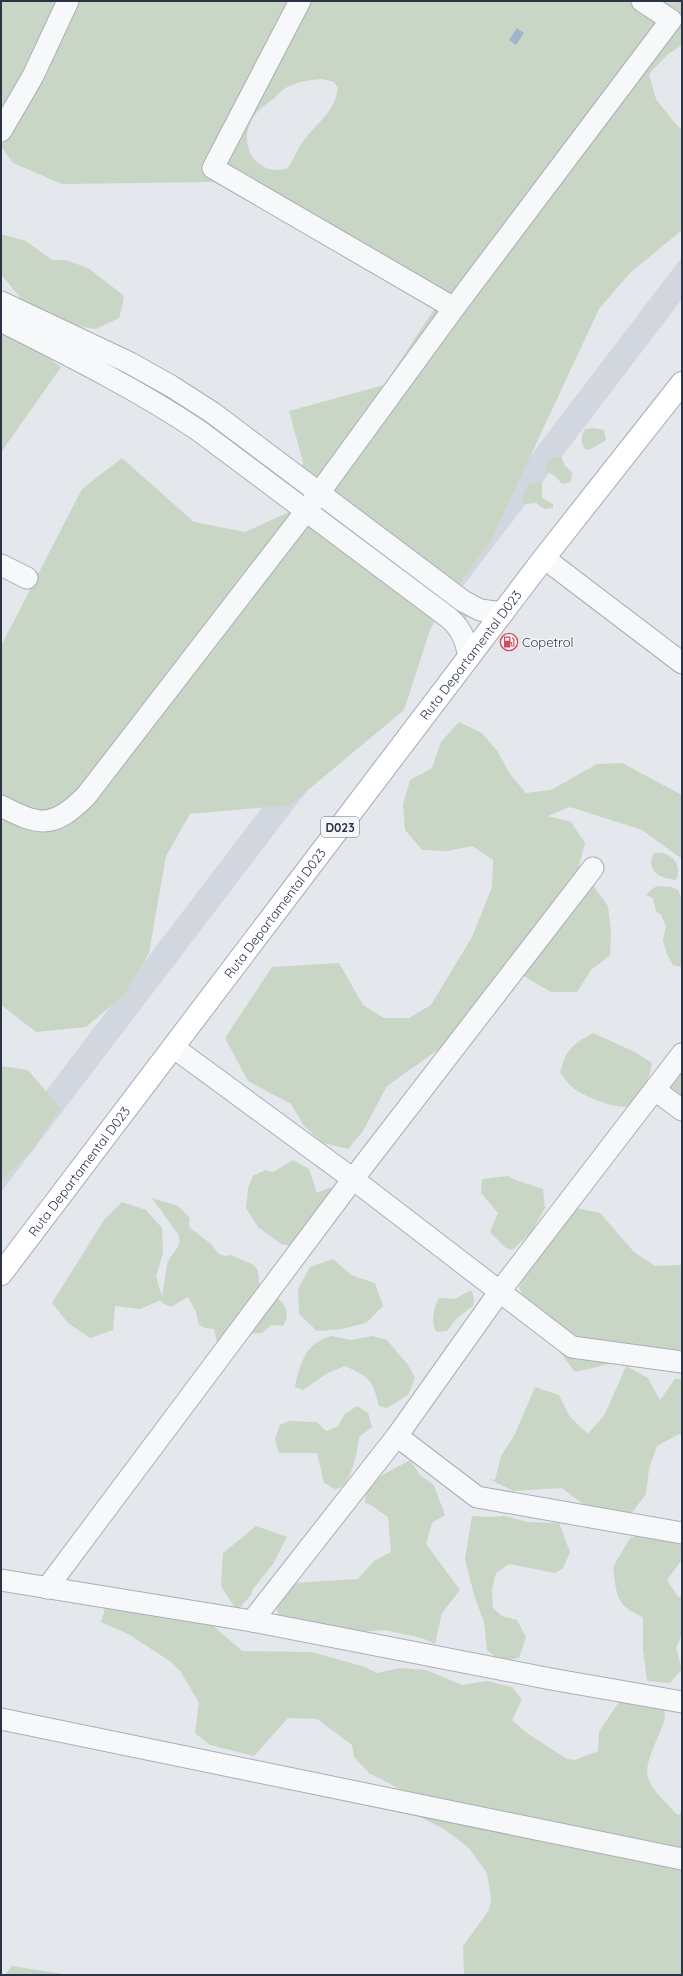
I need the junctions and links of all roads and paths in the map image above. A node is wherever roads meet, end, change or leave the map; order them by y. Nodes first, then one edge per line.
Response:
1 (68, 1) edge
2 (300, 1) edge
3 (642, 1) edge
4 (1, 131) edge
5 (1, 302) edge
6 (454, 308) junction
7 (1, 321) edge
8 (130, 363) junction
9 (120, 381) junction
10 (682, 383) edge
11 (318, 493) junction
12 (306, 511) junction
13 (544, 558) junction
14 (1, 565) edge
15 (27, 578) dead end
16 (503, 613) junction
17 (469, 658) junction
18 (682, 663) edge
19 (1, 806) edge
20 (593, 868) dead end
21 (173, 1047) junction
22 (682, 1054) edge
23 (655, 1090) junction
24 (682, 1110) edge
25 (353, 1179) junction
26 (1, 1274) edge
27 (500, 1291) junction
28 (682, 1362) edge
29 (398, 1436) junction
30 (682, 1533) edge
31 (1, 1580) edge
32 (47, 1588) junction
33 (252, 1621) junction
34 (682, 1702) edge
35 (1, 1719) edge
36 (682, 1859) edge

1 - 4 street
2 - 6 street
3 - 6 street
5 - 8 street
6 - 11 street
7 - 9 street
8 - 9 street
8 - 11 street
9 - 12 street
10 - 13 main road, Ruta Departamental D023 / D023
11 - 12 street
11 - 16 street
12 - 17 street
12 - 19 street
13 - 16 main road, Ruta Departamental D023 / D023
13 - 18 street
14 - 15 street
16 - 17 main road, Ruta Departamental D023 / D023
17 - 21 main road, Ruta Departamental D023 / D023
20 - 25 street
21 - 25 street
21 - 26 main road, Ruta Departamental D023 / D023
22 - 23 street
23 - 24 street
23 - 27 street
25 - 27 street
25 - 32 street
27 - 28 street
27 - 29 street
29 - 30 street
29 - 33 street
31 - 32 street
32 - 33 street
33 - 34 street
35 - 36 street

